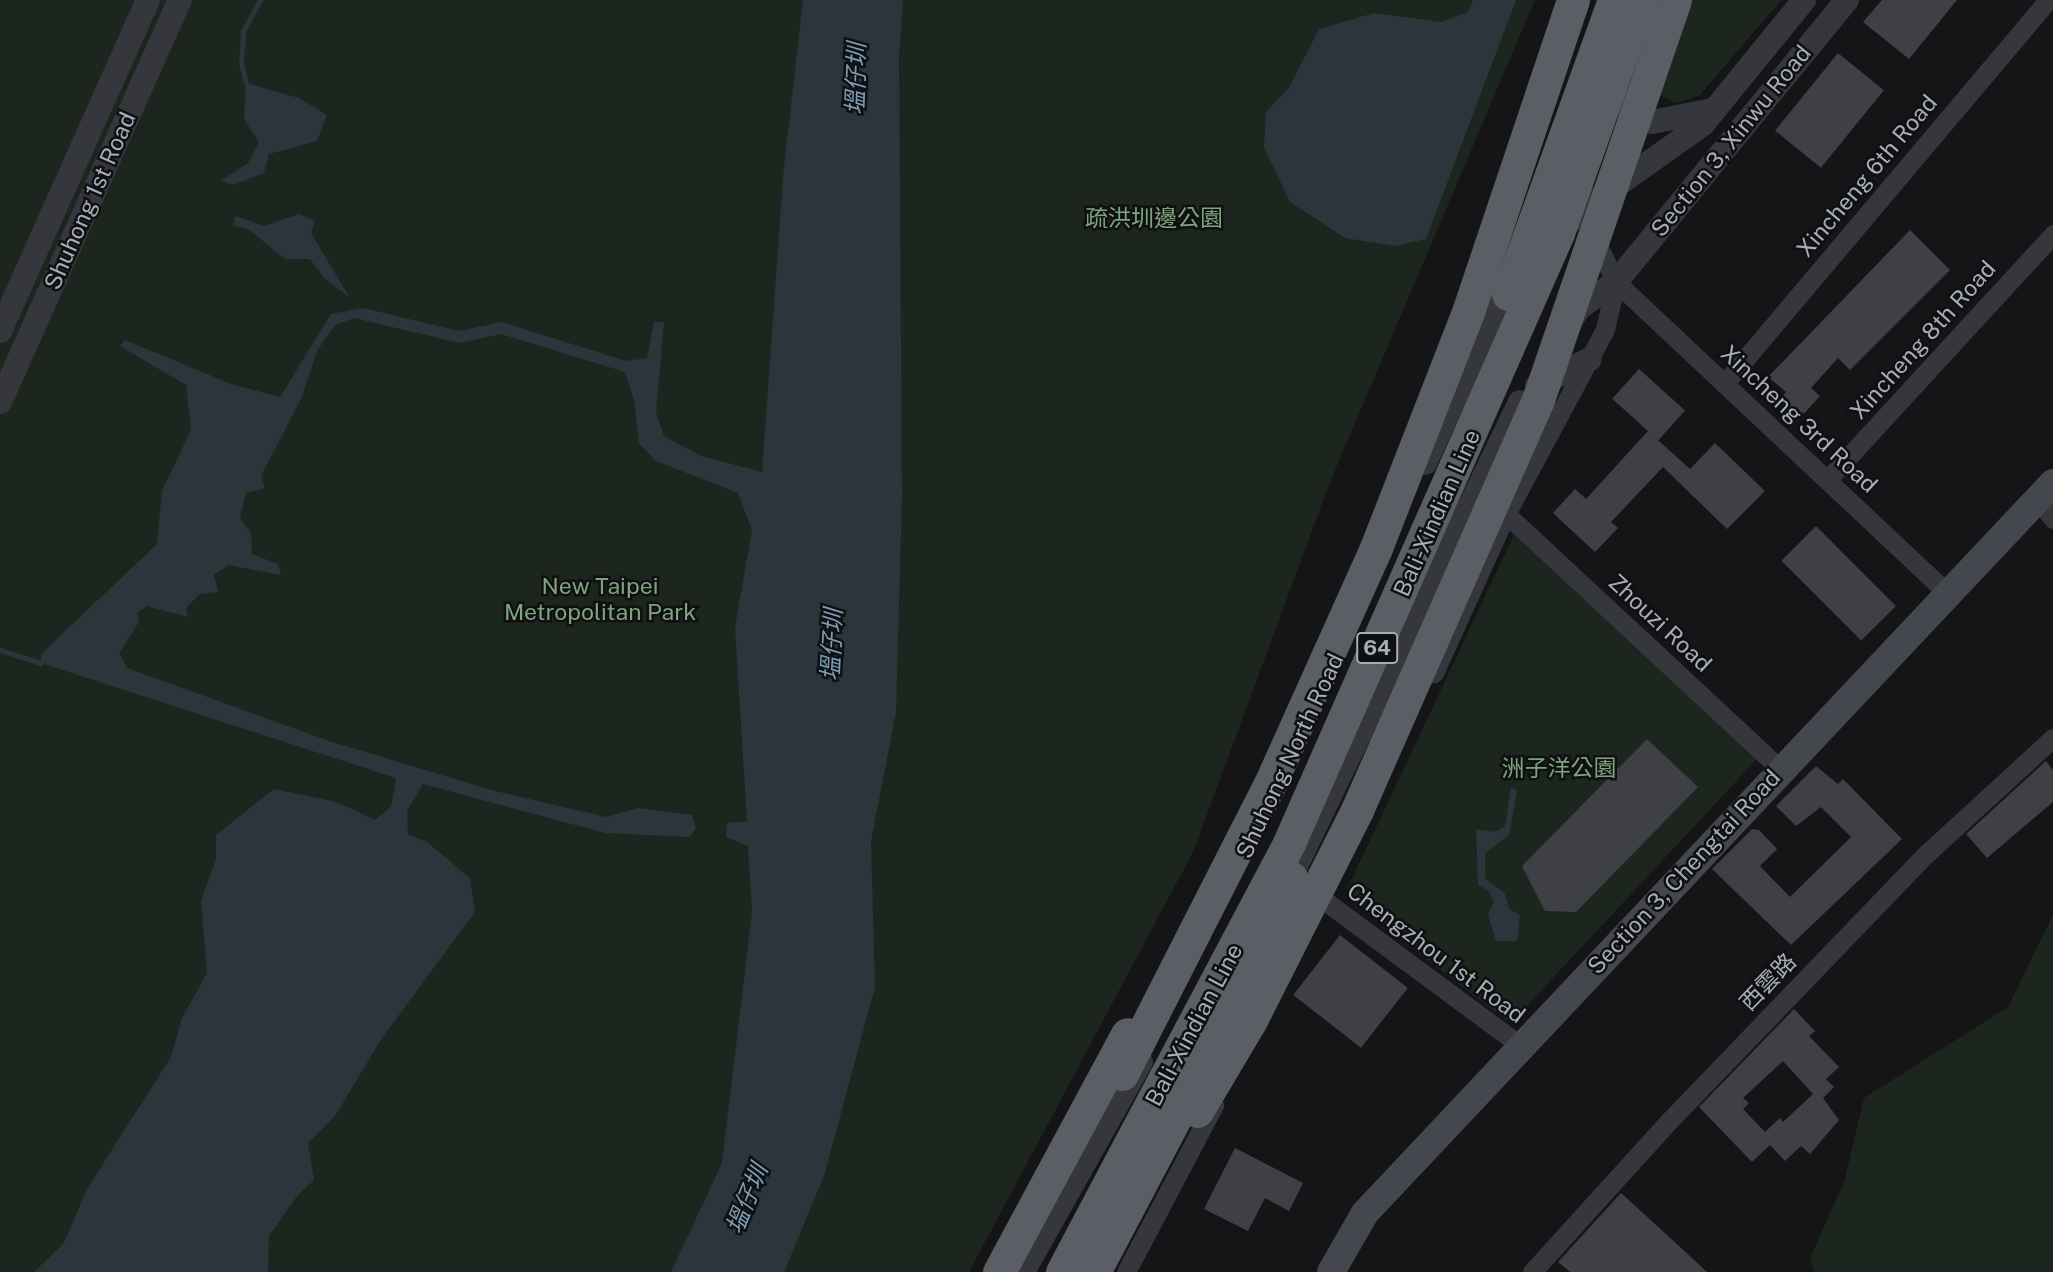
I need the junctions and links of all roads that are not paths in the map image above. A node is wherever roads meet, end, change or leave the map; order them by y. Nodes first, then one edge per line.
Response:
1 (148, 0) edge
2 (180, 0) edge
3 (1573, 0) edge
4 (1615, 0) edge
5 (1641, 0) edge
6 (1654, 0) edge
7 (1675, 0) edge
8 (1804, 0) edge
9 (1847, 0) edge
10 (2048, 0) edge
11 (1617, 84) junction
12 (1713, 110) junction
13 (1581, 211) junction
14 (2053, 234) edge
15 (1616, 282) junction
16 (0, 331) edge
17 (1590, 359) junction
18 (1724, 384) junction
19 (1524, 393) junction
20 (0, 402) edge
21 (1828, 479) junction
22 (2048, 501) edge
23 (1506, 514) junction
24 (1947, 593) junction
25 (2053, 738) edge
26 (1780, 769) junction
27 (1265, 810) junction
28 (1291, 878) junction
29 (1321, 898) junction
30 (1521, 1046) junction
31 (999, 1272) edge
32 (1013, 1272) edge
33 (1023, 1272) edge
34 (1045, 1272) edge
35 (1062, 1272) edge
36 (1077, 1272) edge
37 (1094, 1272) edge
38 (1112, 1272) edge
39 (1126, 1272) edge
40 (1331, 1272) edge
41 (1532, 1272) edge

1 - 16 street, Shuhong 1st Road
2 - 20 street, Shuhong 1st Road
3 - 32 highway, bridge
4 - 34 highway, Bali-Xindian Line / 64, bridge
5 - 35 highway, Bali-Xindian Line / 64, bridge
6 - 11 street
7 - 38 highway, bridge
8 - 12 street, Section 3, Xinwu Road
9 - 15 street, Section 3, Xinwu Road
10 - 18 street, Xincheng 6th Road
11 - 12 street
11 - 13 street
12 - 13 street, Section 3, Xinwu Road
13 - 15 street
13 - 27 street, Shuhong North Road
14 - 21 street, Xincheng 8th Road
15 - 17 street
15 - 18 street, Xincheng 3rd Road
15 - 19 street
17 - 19 street
17 - 23 street
18 - 21 street, Xincheng 3rd Road
19 - 28 street
21 - 24 street, Xincheng 3rd Road
22 - 24 main road, Section 3, Chengtai Road
23 - 26 street, Zhouzi Road
23 - 29 street
24 - 26 main road, Section 3, Chengtai Road
25 - 41 street, 西雲路
26 - 30 main road, Section 3, Chengtai Road
27 - 31 highway
27 - 33 street, Shuhong North Road
28 - 36 street
28 - 37 highway
29 - 30 street, Chengzhou 1st Road
29 - 39 street
30 - 40 main road, Section 3, Chengtai Road

